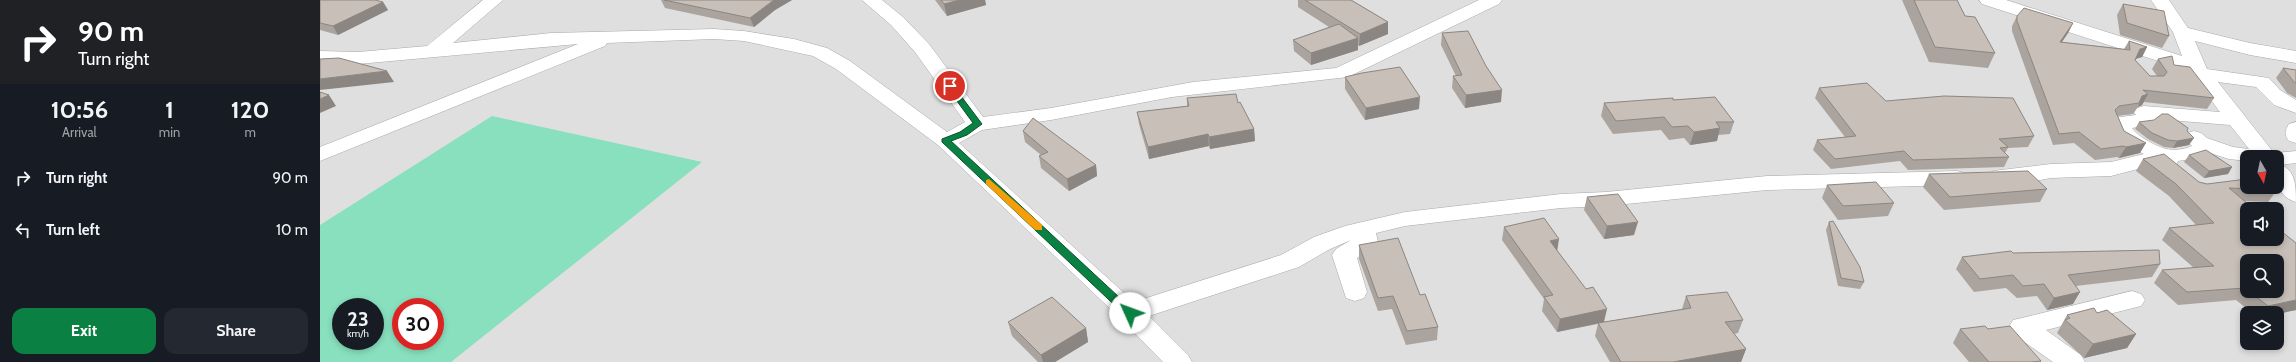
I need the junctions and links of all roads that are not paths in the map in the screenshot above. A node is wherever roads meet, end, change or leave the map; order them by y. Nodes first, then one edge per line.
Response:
1 (494, 0) edge
2 (871, 0) edge
3 (1493, 0) edge
4 (1988, 0) edge
5 (2160, 0) edge
6 (2182, 32) junction
7 (612, 37) junction
8 (433, 50) junction
9 (320, 57) edge
10 (2296, 57) edge
11 (2169, 58) junction
12 (2141, 71) edge
13 (2199, 71) junction
14 (2296, 107) edge
15 (2238, 119) junction
16 (977, 124) junction
17 (2296, 128) edge
18 (2296, 137) edge
19 (945, 141) junction
20 (2261, 150) edge
21 (2240, 154) edge
22 (320, 155) edge
23 (2161, 156) junction
24 (2296, 157) edge
25 (2284, 159) edge
26 (2184, 174) edge
27 (1364, 229) junction
28 (1356, 292) dead end
29 (2132, 300) dead end
30 (1130, 313) junction
31 (1179, 362) edge
32 (2072, 362) edge

1 - 8 street
2 - 16 street
3 - 16 street
4 - 11 street
5 - 6 street
6 - 10 street
6 - 13 street
7 - 8 street
7 - 19 street
7 - 22 street
8 - 9 street
11 - 12 street
11 - 13 street
13 - 14 street
13 - 15 street
15 - 20 street
15 - 23 street
16 - 19 street
17 - 18 street
19 - 30 street
21 - 23 street
23 - 26 street
23 - 27 street
24 - 25 street
27 - 28 street
27 - 30 street
29 - 32 street
30 - 31 street

